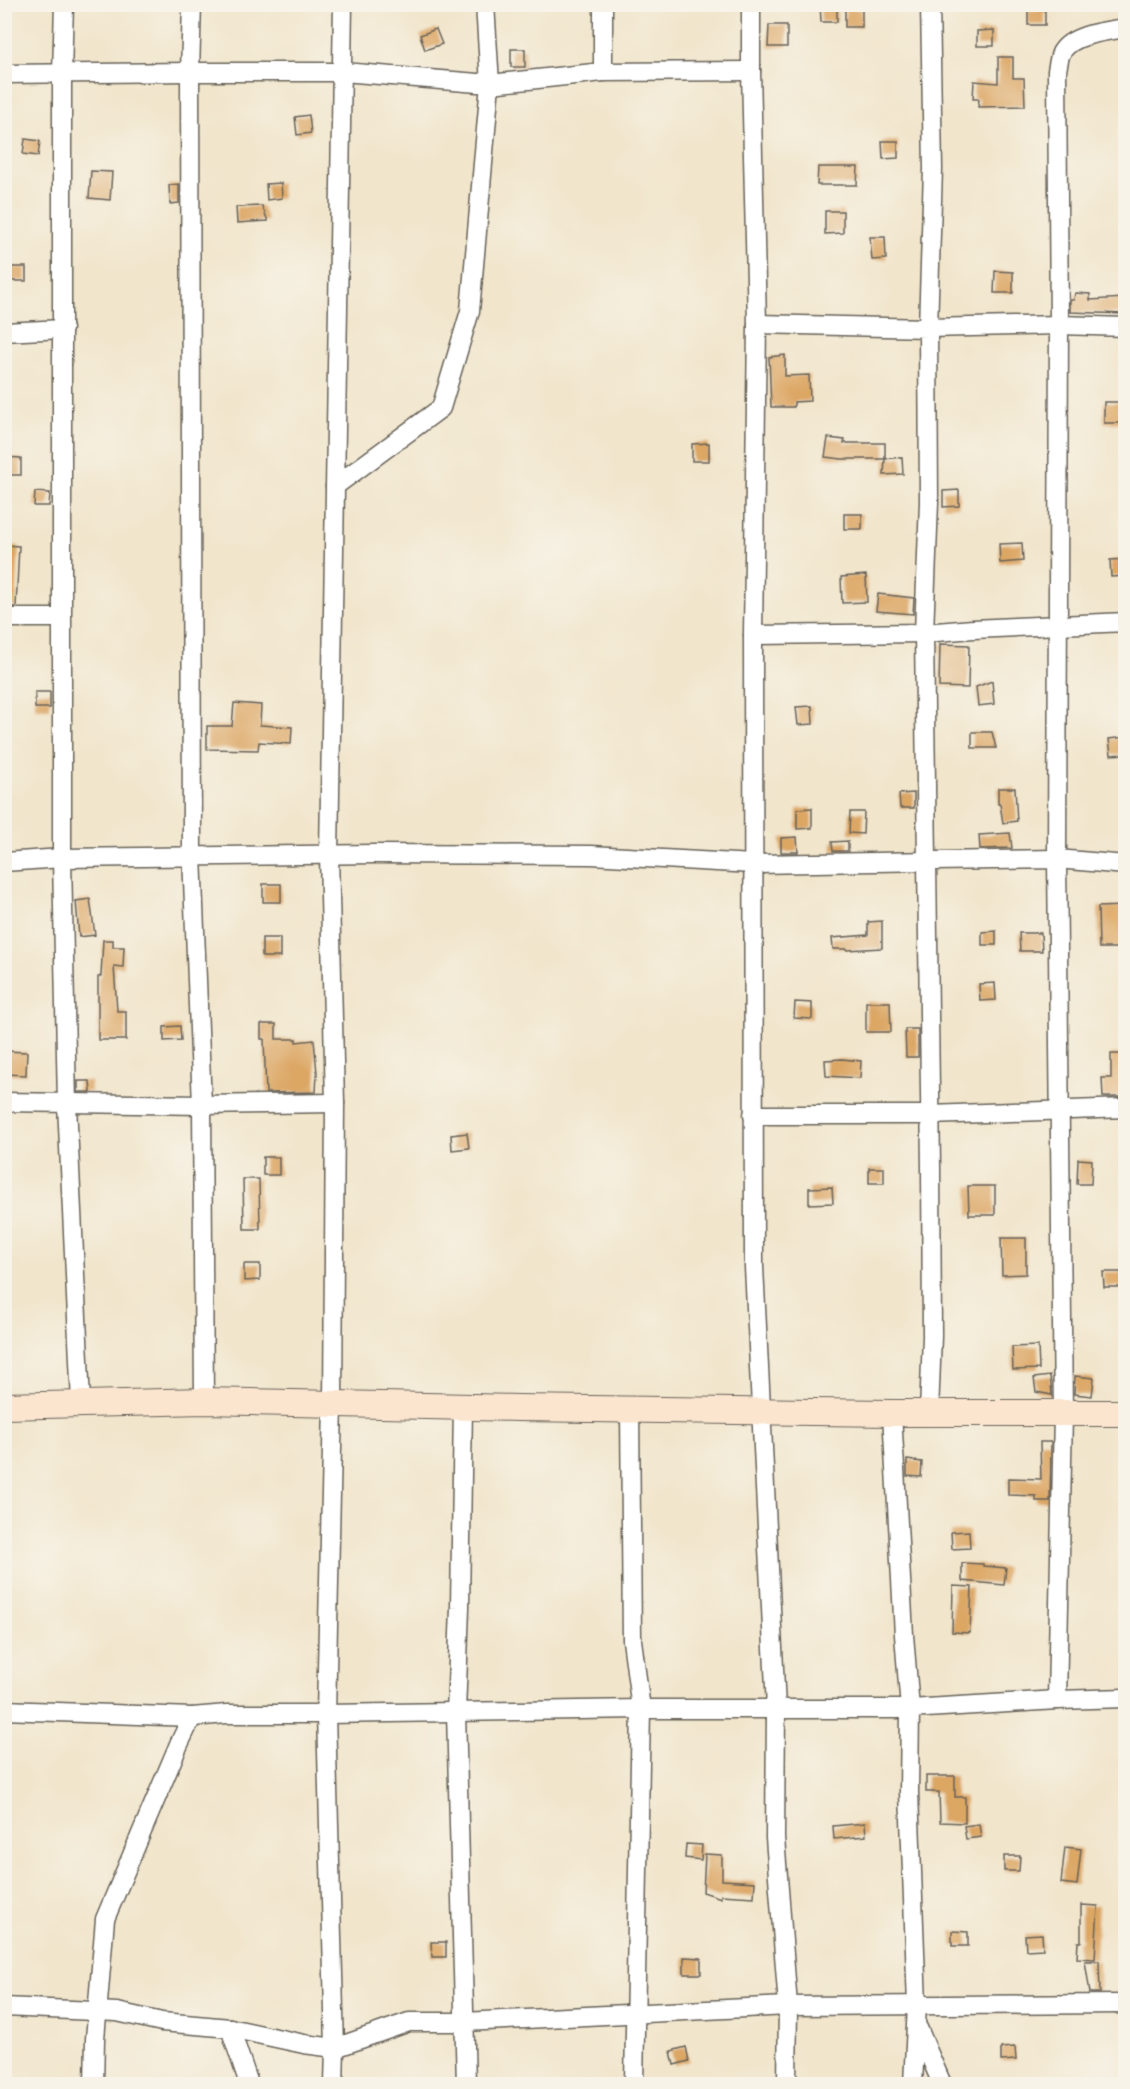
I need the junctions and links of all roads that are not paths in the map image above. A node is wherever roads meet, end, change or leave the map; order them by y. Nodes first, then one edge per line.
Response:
1 (64, 4) edge
2 (192, 4) edge
3 (343, 4) edge
4 (485, 4) edge
5 (603, 4) edge
6 (751, 4) edge
7 (930, 4) edge
8 (1125, 28) edge
9 (750, 71) junction
10 (190, 72) junction
11 (343, 72) junction
12 (603, 72) junction
13 (4, 74) edge
14 (62, 74) junction
15 (490, 84) junction
16 (757, 324) junction
17 (1059, 325) junction
18 (1125, 327) edge
19 (928, 328) junction
20 (63, 329) junction
21 (4, 332) edge
22 (335, 486) junction
23 (4, 618) edge
24 (62, 618) junction
25 (1125, 622) edge
26 (1059, 626) junction
27 (924, 633) junction
28 (753, 635) junction
29 (329, 854) junction
30 (192, 855) junction
31 (62, 858) junction
32 (1058, 859) junction
33 (4, 862) edge
34 (926, 862) junction
35 (753, 864) junction
36 (1125, 865) edge
37 (4, 1102) edge
38 (335, 1103) junction
39 (67, 1104) junction
40 (201, 1105) junction
41 (1125, 1108) edge
42 (1060, 1110) junction
43 (753, 1115) junction
44 (930, 1115) junction
45 (204, 1401) junction
46 (81, 1403) junction
47 (333, 1404) junction
48 (4, 1406) edge
49 (463, 1406) junction
50 (630, 1410) junction
51 (762, 1411) junction
52 (892, 1413) junction
53 (929, 1413) junction
54 (1125, 1413) edge
55 (1063, 1414) junction
56 (1125, 1698) edge
57 (1057, 1700) junction
58 (776, 1708) junction
59 (641, 1709) junction
60 (910, 1709) junction
61 (4, 1710) edge
62 (456, 1712) junction
63 (326, 1714) junction
64 (192, 1717) junction
65 (1125, 2004) edge
66 (917, 2005) junction
67 (788, 2006) junction
68 (4, 2007) edge
69 (99, 2010) junction
70 (636, 2013) junction
71 (464, 2022) junction
72 (917, 2025) junction
73 (230, 2028) junction
74 (335, 2048) junction
75 (94, 2085) edge
76 (249, 2085) edge
77 (334, 2085) edge
78 (466, 2085) edge
79 (634, 2085) edge
80 (787, 2085) edge
81 (913, 2085) edge
82 (942, 2085) edge

1 - 14 street
2 - 10 street
3 - 11 street
4 - 15 street
5 - 12 street
6 - 9 street
7 - 19 street
8 - 17 street
9 - 12 street
9 - 16 street
10 - 11 street
10 - 14 street
10 - 30 street
11 - 15 street
11 - 22 street
12 - 15 street
13 - 14 street
14 - 20 street
15 - 22 street
16 - 19 street
16 - 28 street
17 - 18 street
17 - 19 street
17 - 26 street
19 - 27 street
20 - 21 street
20 - 24 street
22 - 29 street
23 - 24 street
24 - 31 street
25 - 26 street
26 - 27 street
26 - 32 street
27 - 28 street
27 - 34 street
28 - 35 street
29 - 30 street
29 - 35 street
29 - 38 street
30 - 31 street
30 - 40 street
31 - 33 street
31 - 39 street
32 - 34 street
32 - 36 street
32 - 42 street
34 - 35 street
34 - 44 street
35 - 43 street
37 - 39 street
38 - 40 street
38 - 47 street
39 - 40 street
39 - 46 street
40 - 45 street
41 - 42 street
42 - 44 street
42 - 55 street
43 - 44 street
43 - 51 street
44 - 53 street
45 - 46 street
45 - 47 street
46 - 48 street
47 - 49 street
47 - 63 street
49 - 50 street
49 - 62 street
50 - 51 street
50 - 59 street
51 - 52 street
51 - 58 street
52 - 53 street
52 - 60 street
53 - 55 street
54 - 55 street
55 - 57 street
56 - 57 street
57 - 60 street
58 - 59 street
58 - 60 street
58 - 67 street
59 - 62 street
59 - 70 street
60 - 66 street
61 - 64 street
62 - 63 street
62 - 71 street
63 - 64 street
63 - 74 street
64 - 69 street
65 - 66 street
66 - 67 street
66 - 72 street
67 - 70 street
67 - 80 street
68 - 69 street
69 - 73 street
69 - 75 street
70 - 71 street
70 - 79 street
71 - 74 street
71 - 78 street
72 - 81 street
72 - 82 street
73 - 74 street
73 - 76 street
74 - 77 street

